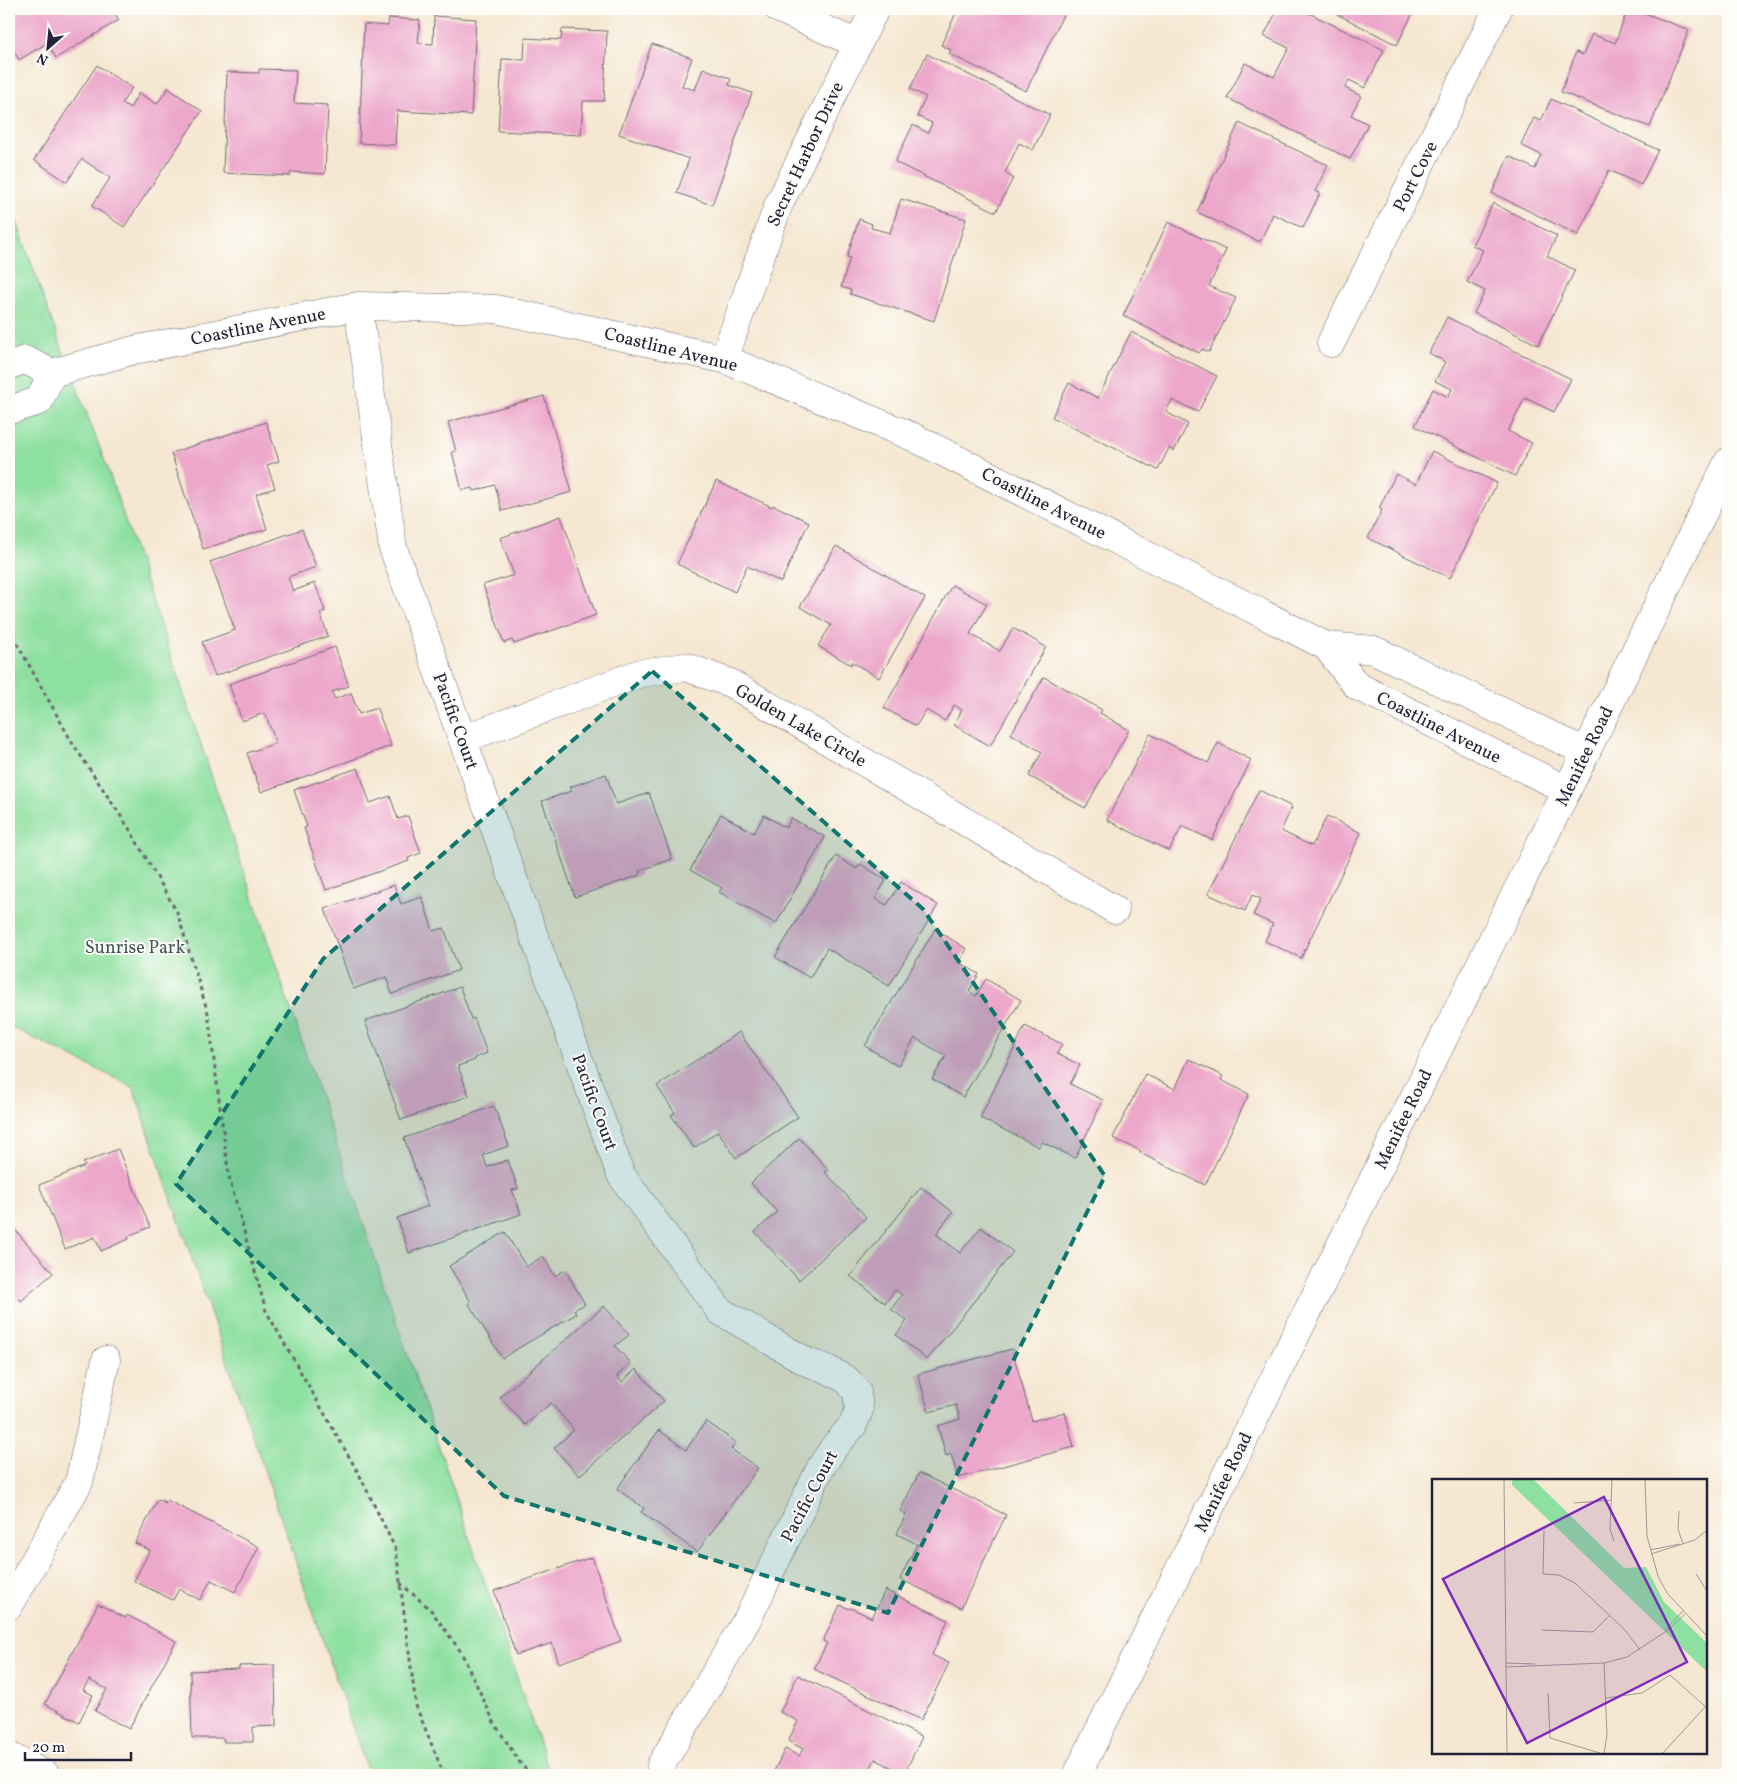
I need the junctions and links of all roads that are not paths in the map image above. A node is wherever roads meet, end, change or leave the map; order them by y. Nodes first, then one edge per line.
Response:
1 (779, 9) edge
2 (875, 9) edge
3 (1498, 9) edge
4 (858, 44) junction
5 (358, 306) junction
6 (1331, 343) dead end
7 (724, 359) junction
8 (9, 365) edge
9 (52, 373) junction
10 (9, 410) edge
11 (1728, 462) edge
12 (1326, 646) junction
13 (463, 738) junction
14 (1586, 752) junction
15 (1567, 790) junction
16 (1115, 910) dead end
17 (106, 1360) dead end
18 (9, 1606) edge
19 (9, 1756) edge
20 (661, 1766) dead end
21 (46, 1775) edge
22 (1077, 1775) edge

1 - 4 street
2 - 4 street, Secret Harbor Drive
3 - 6 street, Port Cove
4 - 7 street, Secret Harbor Drive
5 - 7 street, Coastline Avenue
5 - 9 street, Coastline Avenue
5 - 13 street, Pacific Court
7 - 12 street, Coastline Avenue
8 - 9 street
9 - 10 street
11 - 14 street, Menifee Road
12 - 14 street, Coastline Avenue
12 - 15 street, Coastline Avenue
13 - 16 street, Golden Lake Circle
13 - 20 street, Pacific Court
14 - 15 street, Menifee Road
15 - 22 street, Menifee Road
17 - 18 street
19 - 21 street

